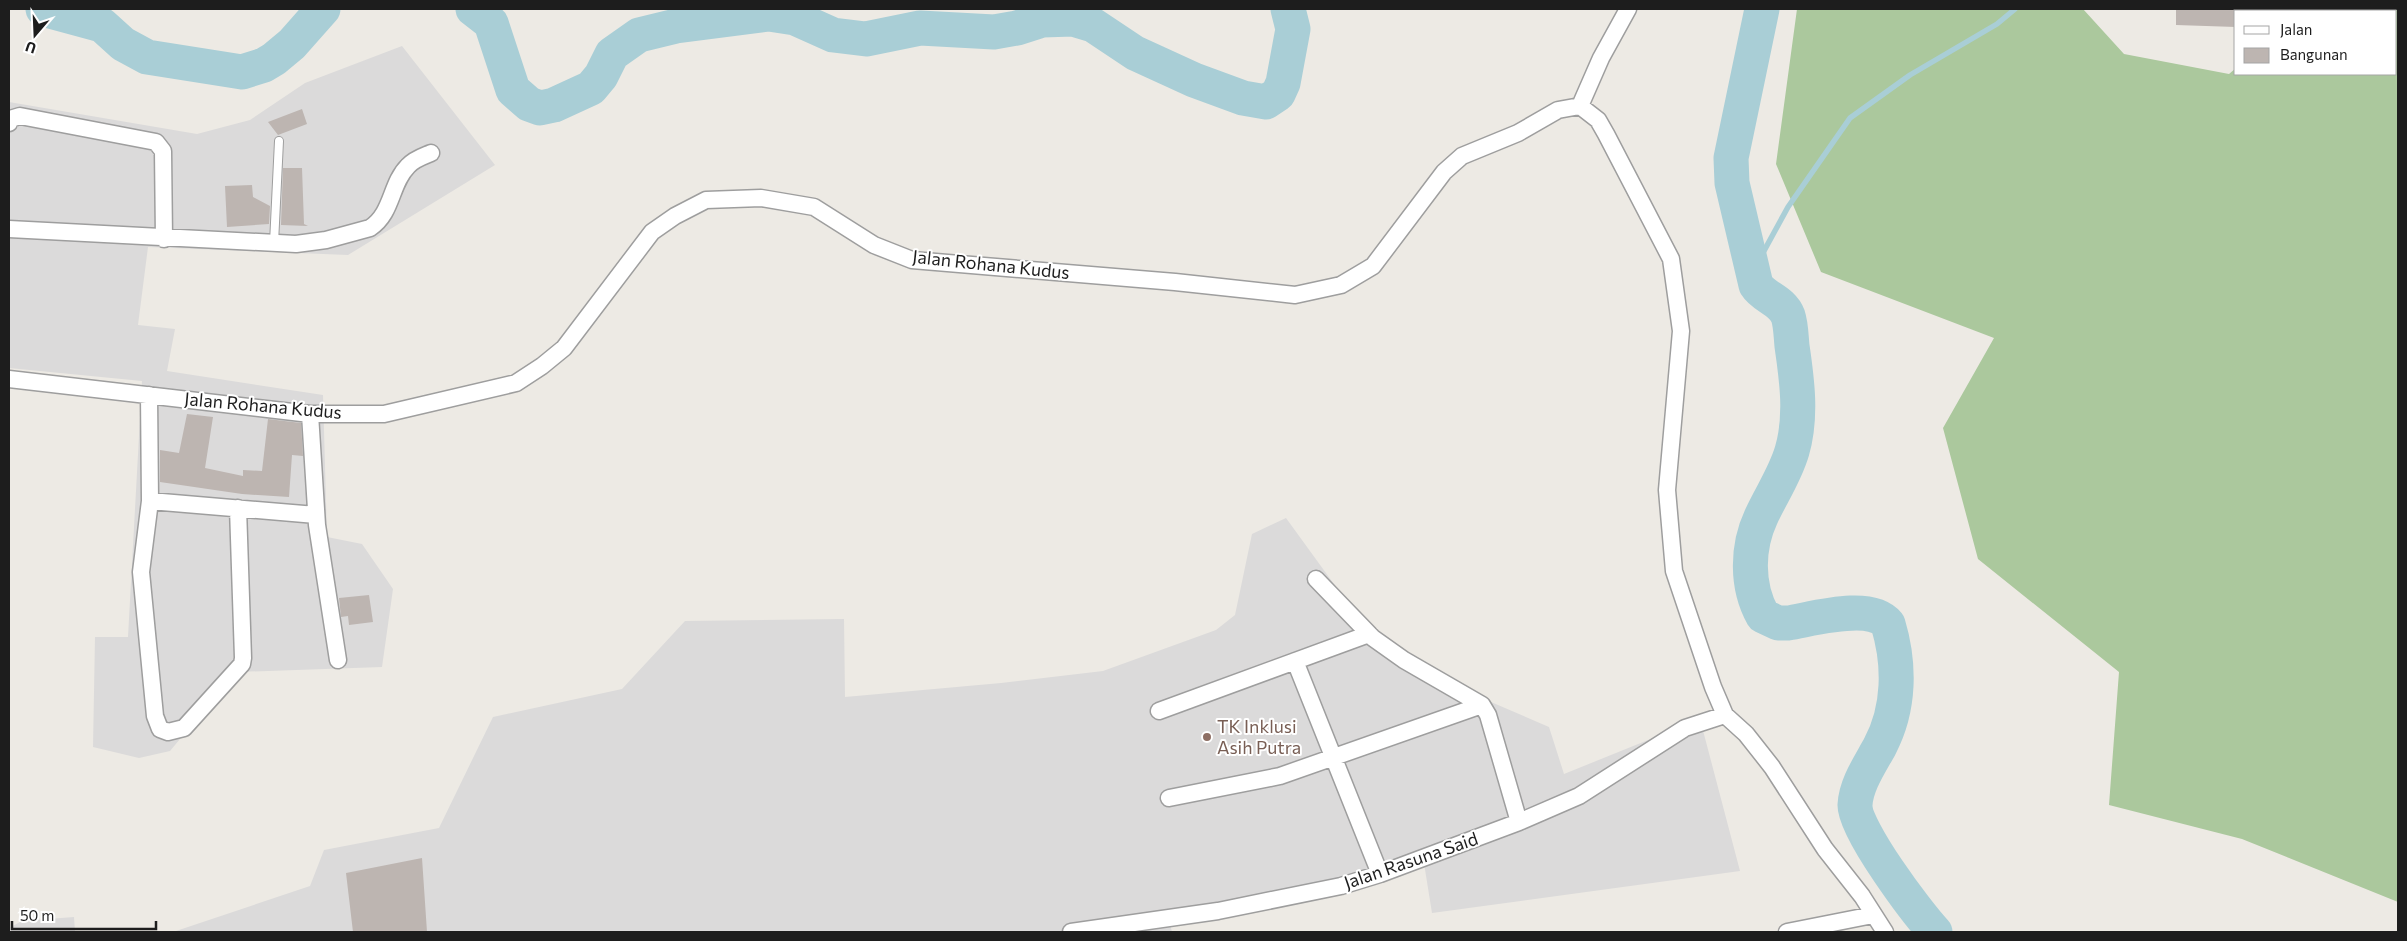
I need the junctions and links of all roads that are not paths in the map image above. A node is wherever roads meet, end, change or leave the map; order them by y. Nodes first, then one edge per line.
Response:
1 (1628, 9) edge
2 (1580, 106) junction
3 (9, 122) edge
4 (280, 141) dead end
5 (431, 152) dead end
6 (9, 229) edge
7 (164, 239) junction
8 (274, 243) junction
9 (9, 379) edge
10 (149, 395) junction
11 (310, 414) junction
12 (150, 501) junction
13 (238, 508) junction
14 (316, 515) junction
15 (1316, 579) dead end
16 (1369, 634) junction
17 (338, 660) dead end
18 (1295, 661) junction
19 (1482, 705) junction
20 (1159, 711) dead end
21 (1725, 715) junction
22 (1332, 757) junction
23 (1169, 798) dead end
24 (1519, 822) junction
25 (1380, 874) junction
26 (1873, 915) junction
27 (1071, 932) edge
28 (1787, 932) edge
29 (1885, 932) edge

1 - 2 street
2 - 11 street, Jalan Rohana Kudus
2 - 21 street
3 - 7 street
4 - 8 lane
5 - 8 street
6 - 7 street
7 - 8 street
9 - 10 street, Jalan Rohana Kudus
10 - 11 street, Jalan Rohana Kudus
10 - 12 street
11 - 14 street
12 - 13 street
12 - 13 street
13 - 14 street
14 - 17 street
15 - 16 street
16 - 18 street
16 - 19 street
18 - 20 street
18 - 22 street
19 - 22 street
19 - 24 street
21 - 24 street, Jalan Rasuna Said
21 - 26 street
22 - 23 street
22 - 25 street
24 - 25 street, Jalan Rasuna Said
25 - 27 street, Jalan Rasuna Said
26 - 28 street
26 - 29 street

